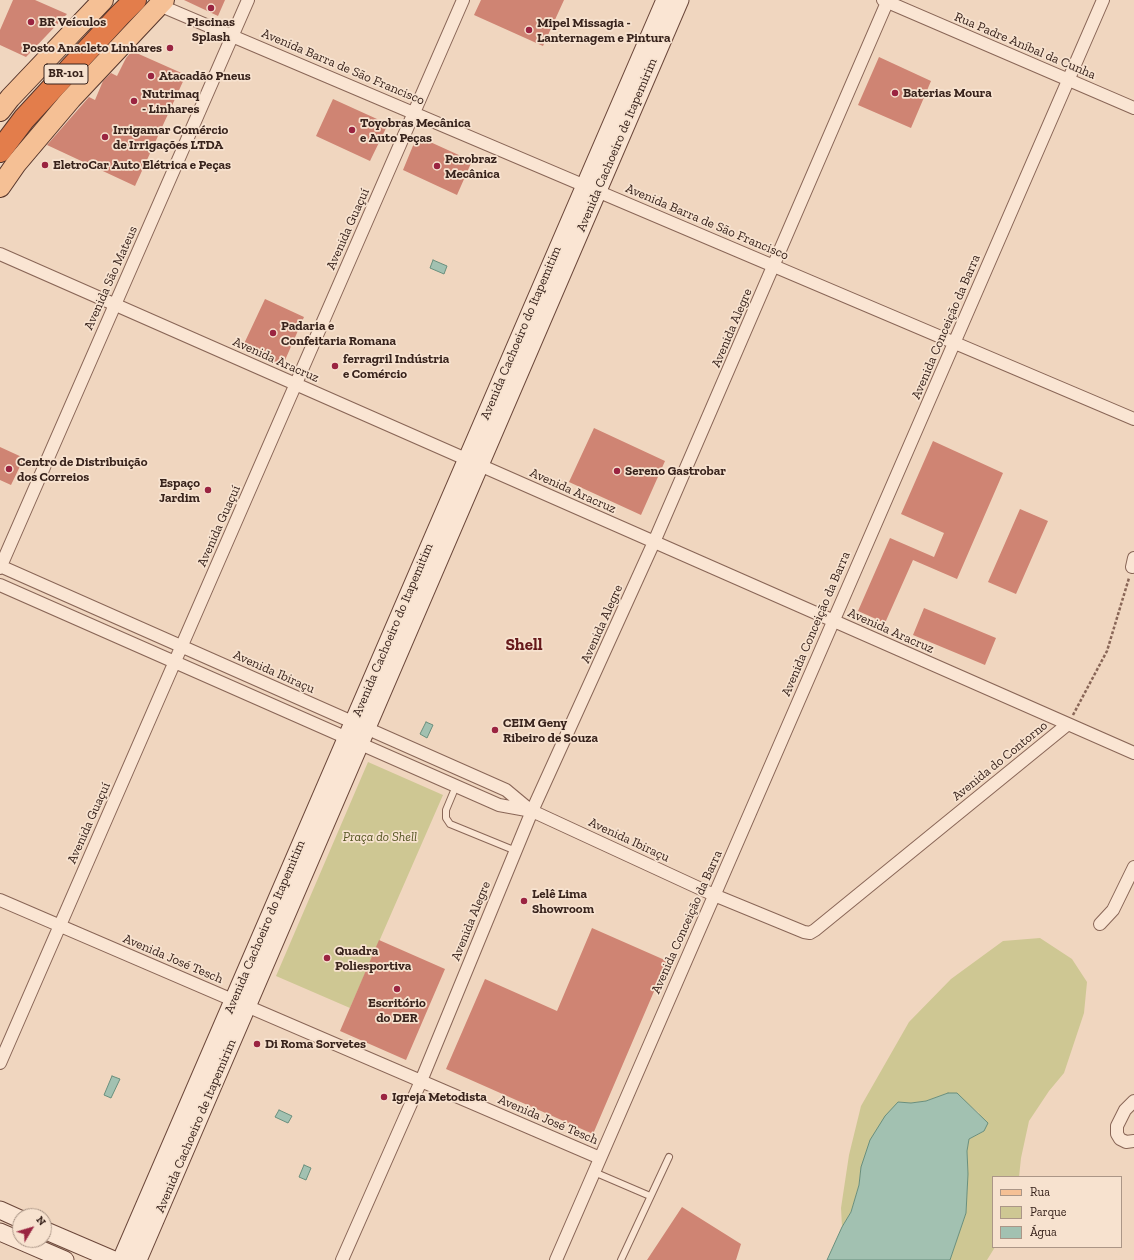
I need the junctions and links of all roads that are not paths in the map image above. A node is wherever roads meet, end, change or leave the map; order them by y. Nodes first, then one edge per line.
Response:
1 (103, 0) edge
2 (135, 0) edge
3 (248, 0) edge
4 (463, 0) edge
5 (665, 0) edge
6 (680, 0) edge
7 (1103, 0) edge
8 (886, 1) edge
9 (161, 2) edge
10 (233, 36) junction
11 (1068, 80) junction
12 (1134, 108) edge
13 (0, 111) edge
14 (414, 113) junction
15 (0, 151) edge
16 (0, 188) edge
17 (591, 188) junction
18 (0, 254) edge
19 (774, 266) junction
20 (115, 305) junction
21 (954, 342) junction
22 (296, 384) junction
23 (1134, 419) edge
24 (473, 462) junction
25 (654, 542) junction
26 (0, 567) edge
27 (0, 585) edge
28 (833, 621) junction
29 (182, 646) junction
30 (175, 662) junction
31 (1068, 724) junction
32 (360, 725) junction
33 (353, 741) junction
34 (1134, 753) edge
35 (456, 786) junction
36 (532, 811) junction
37 (516, 851) junction
38 (1134, 867) edge
39 (714, 895) junction
40 (0, 900) edge
41 (1100, 924) dead end
42 (60, 926) junction
43 (810, 933) joint
44 (240, 1003) junction
45 (0, 1063) edge
46 (421, 1081) junction
47 (1134, 1101) edge
48 (1134, 1141) edge
49 (669, 1157) dead end
50 (600, 1158) junction
51 (594, 1172) junction
52 (650, 1196) junction
53 (0, 1210) edge
54 (12, 1215) edge
55 (0, 1232) edge
56 (52, 1233) edge
57 (65, 1260) edge
58 (114, 1260) edge
59 (121, 1260) edge
60 (138, 1260) edge
61 (342, 1260) edge
62 (556, 1260) edge
63 (621, 1260) edge

1 - 13 main road
2 - 15 highway, BR-101
3 - 10 street, Avenida São Mateus
4 - 14 street, Avenida Guaçuí
5 - 17 street
6 - 17 street, Avenida Cachoeiro de Itapemirim
7 - 11 street, Avenida Conceição da Barra
8 - 11 street, Rua Padre Aníbal da Cunha
8 - 19 street, Avenida Alegre
9 - 10 street, Avenida Barra de São Francisco
9 - 16 main road
10 - 14 street, Avenida Barra de São Francisco
10 - 20 street, Avenida São Mateus
11 - 12 street, Rua Padre Aníbal da Cunha
11 - 21 street, Avenida Conceição da Barra
14 - 17 street, Avenida Barra de São Francisco
14 - 22 street, Avenida Guaçuí
17 - 19 street, Avenida Barra de São Francisco
17 - 24 street, Avenida Cachoeiro de Itapemirim
18 - 20 street, Avenida Aracruz
19 - 21 street, Avenida Barra de São Francisco
19 - 25 street, Avenida Alegre
20 - 22 street, Avenida Aracruz
20 - 26 street, Avenida São Mateus
21 - 23 street, Avenida Barra de São Francisco
21 - 28 street, Avenida Conceição da Barra
22 - 24 street, Avenida Aracruz
22 - 29 street, Avenida Guaçuí
24 - 25 street, Avenida Aracruz
24 - 32 street, Avenida Cachoeiro de Itapemirim
25 - 28 street, Avenida Aracruz
25 - 36 street, Avenida Alegre
26 - 29 street, Avenida Ibiraçu
27 - 30 street, Avenida Ibiraçu
28 - 31 street, Avenida Aracruz
28 - 39 street, Avenida Conceição da Barra
29 - 30 street, Avenida Guaçuí
29 - 32 street, Avenida Ibiraçu
30 - 33 street, Avenida Ibiraçu
30 - 42 street, Avenida Guaçuí
31 - 34 street, Avenida Aracruz
31 - 43 street, Avenida do Contorno
32 - 33 street, Avenida Cachoeiro de Itapemirim
32 - 36 street, Avenida Ibiraçu
33 - 35 street, Avenida Ibiraçu
33 - 44 street, Avenida Cachoeiro de Itapemirim
35 - 36 street, Avenida Ibiraçu
35 - 37 lane
36 - 37 street, Avenida Alegre
36 - 39 street, Avenida Ibiraçu
37 - 46 street, Avenida Alegre
38 - 41 street
39 - 43 street, Avenida Ibiraçu
39 - 50 street, Avenida Conceição da Barra
40 - 42 street, Avenida José Tesch
42 - 44 street, Avenida José Tesch
42 - 45 street, Avenida Guaçuí
44 - 46 street, Avenida José Tesch
44 - 59 street, Avenida Cachoeiro do Itapemitim
44 - 60 street, Avenida Cachoeiro de Itapemirim
46 - 50 street, Avenida José Tesch
46 - 61 street, Avenida Alegre
47 - 48 street
49 - 52 lane
50 - 51 street, Avenida Conceição da Barra
51 - 52 lane
51 - 62 street, Avenida Conceição da Barra
52 - 63 lane
53 - 54 street
55 - 57 street
56 - 58 street

